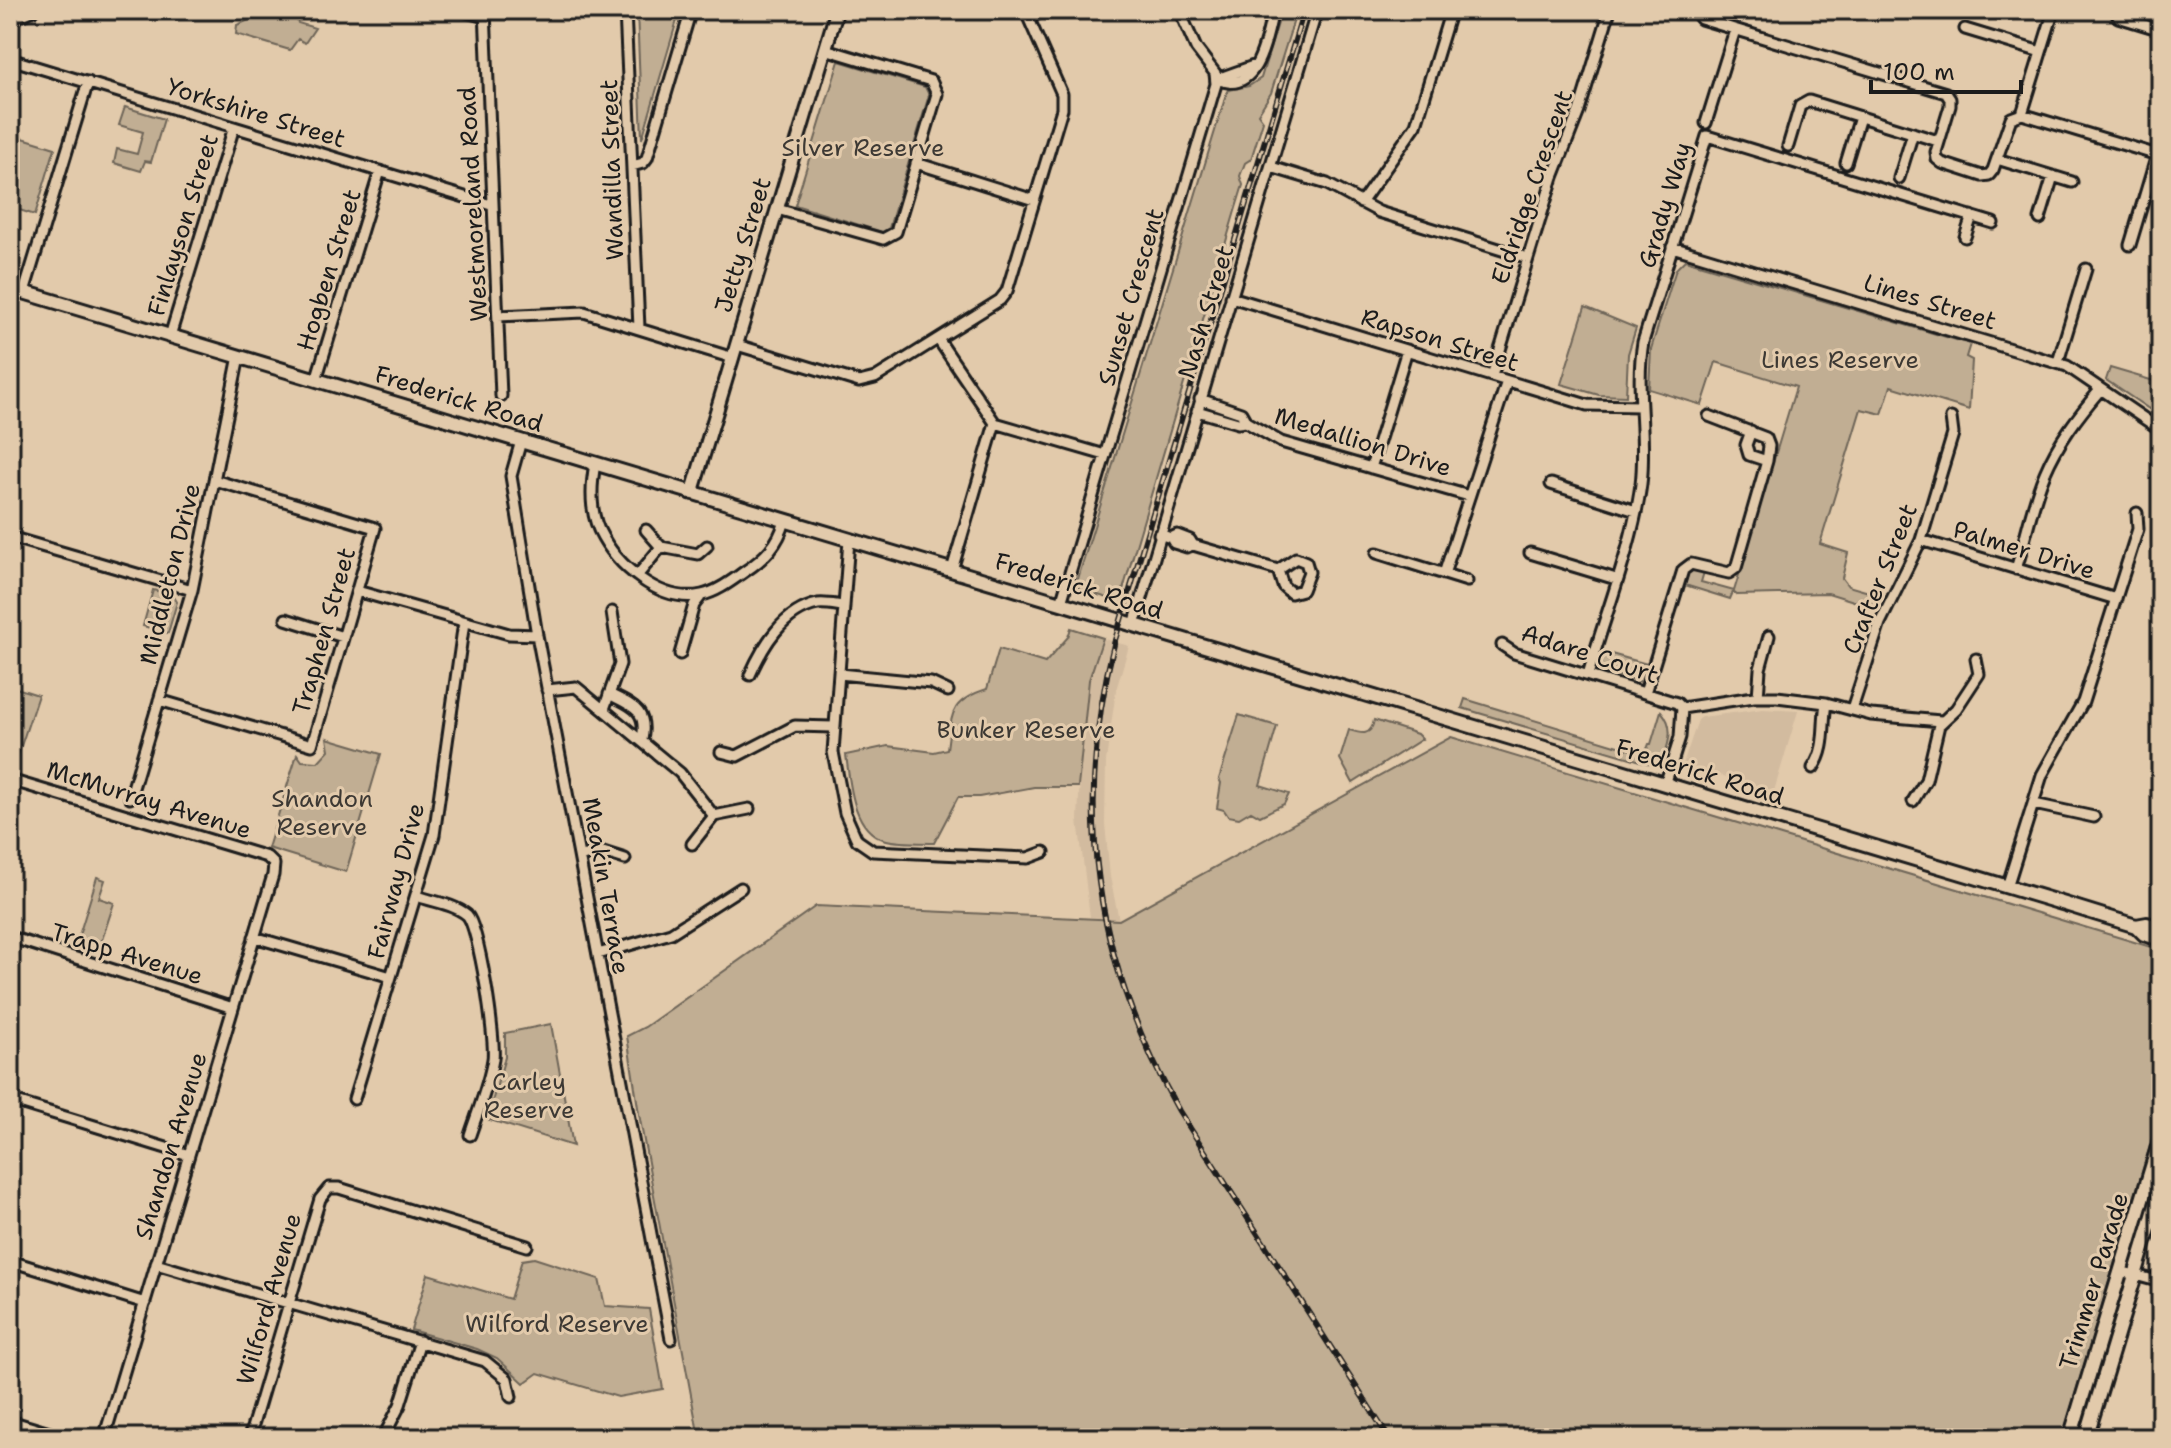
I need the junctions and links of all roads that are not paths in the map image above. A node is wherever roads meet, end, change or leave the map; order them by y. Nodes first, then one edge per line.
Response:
1 (34, 10) edge
2 (459, 10) edge
3 (625, 10) edge
4 (691, 10) edge
5 (837, 10) edge
6 (1045, 10) edge
7 (1179, 10) edge
8 (1273, 10) edge
9 (1317, 10) edge
10 (1451, 10) edge
11 (1610, 10) edge
12 (1694, 10) edge
13 (2054, 10) edge
14 (485, 14) edge
15 (1027, 14) edge
16 (2118, 17) dead end
17 (10, 20) edge
18 (1965, 29) dead end
19 (1735, 30) junction
20 (2161, 30) edge
21 (825, 49) junction
22 (2041, 52) junction
23 (10, 59) edge
24 (1217, 79) junction
25 (88, 82) junction
26 (2022, 114) junction
27 (1860, 117) junction
28 (1706, 123) dead end
29 (234, 127) junction
30 (1913, 133) junction
31 (1938, 141) junction
32 (1788, 146) dead end
33 (2159, 156) edge
34 (1997, 159) junction
35 (916, 163) junction
36 (1846, 163) dead end
37 (632, 166) junction
38 (1271, 167) junction
39 (380, 171) junction
40 (2053, 176) junction
41 (1899, 178) dead end
42 (2072, 182) dead end
43 (1034, 200) junction
44 (1361, 203) junction
45 (491, 205) junction
46 (777, 209) junction
47 (1972, 216) junction
48 (2040, 219) dead end
49 (1993, 223) dead end
50 (1965, 237) dead end
51 (2130, 245) dead end
52 (1672, 247) junction
53 (1528, 258) junction
54 (2086, 269) dead end
55 (10, 288) edge
56 (24, 292) junction
57 (1231, 297) junction
58 (498, 316) junction
59 (639, 328) junction
60 (170, 336) junction
61 (938, 339) junction
62 (737, 345) junction
63 (1407, 350) junction
64 (239, 356) junction
65 (733, 358) junction
66 (2058, 362) junction
67 (1492, 376) junction
68 (316, 380) junction
69 (1507, 381) junction
70 (2100, 390) junction
71 (501, 396) dead end
72 (1200, 399) junction
73 (1640, 406) junction
74 (1197, 411) junction
75 (1709, 416) dead end
76 (1951, 418) dead end
77 (1246, 422) junction
78 (995, 423) junction
79 (2161, 430) edge
80 (1751, 431) junction
81 (521, 441) junction
82 (1105, 455) junction
83 (1767, 461) junction
84 (595, 464) junction
85 (1371, 468) junction
86 (214, 480) junction
87 (1551, 484) dead end
88 (692, 493) junction
89 (1469, 496) junction
90 (1636, 511) junction
91 (2137, 513) dead end
92 (785, 521) junction
93 (646, 530) dead end
94 (1159, 534) junction
95 (10, 537) edge
96 (849, 540) junction
97 (1921, 540) junction
98 (707, 546) dead end
99 (661, 547) junction
100 (1377, 553) dead end
101 (1530, 553) dead end
102 (2016, 569) junction
103 (952, 570) junction
104 (1278, 570) dead end
105 (1444, 574) junction
106 (637, 576) junction
107 (1616, 579) junction
108 (1467, 581) dead end
109 (192, 590) junction
110 (357, 591) junction
111 (701, 596) junction
112 (2116, 599) junction
113 (1061, 603) junction
114 (843, 606) junction
115 (612, 612) dead end
116 (286, 619) dead end
117 (464, 622) junction
118 (1134, 625) junction
119 (537, 635) junction
120 (1769, 636) dead end
121 (343, 637) junction
122 (1502, 645) dead end
123 (680, 654) dead end
124 (1976, 659) dead end
125 (839, 674) junction
126 (750, 675) dead end
127 (1588, 675) junction
128 (547, 690) junction
129 (948, 691) dead end
130 (1645, 693) junction
131 (609, 694) junction
132 (1758, 697) junction
133 (159, 700) junction
134 (1826, 703) junction
135 (1682, 708) junction
136 (604, 709) junction
137 (1852, 709) junction
138 (1941, 721) junction
139 (833, 727) junction
140 (642, 740) junction
141 (721, 752) dead end
142 (1813, 768) dead end
143 (10, 780) edge
144 (1665, 785) junction
145 (130, 798) dead end
146 (1913, 801) dead end
147 (2034, 804) junction
148 (749, 809) dead end
149 (714, 816) junction
150 (2094, 817) dead end
151 (692, 844) dead end
152 (1044, 852) dead end
153 (581, 856) junction
154 (625, 859) dead end
155 (274, 864) joint
156 (2007, 887) junction
157 (741, 888) dead end
158 (416, 896) junction
159 (2136, 926) junction
160 (2161, 927) edge
161 (10, 937) edge
162 (254, 937) junction
163 (2161, 939) edge
164 (598, 954) junction
165 (391, 977) junction
166 (233, 1008) junction
167 (354, 1099) dead end
168 (10, 1100) edge
169 (470, 1135) dead end
170 (2161, 1137) edge
171 (189, 1155) junction
172 (2161, 1189) edge
173 (527, 1246) dead end
174 (17, 1263) dead end
175 (156, 1264) junction
176 (2120, 1271) junction
177 (2136, 1275) junction
178 (2161, 1282) edge
179 (290, 1302) junction
180 (145, 1303) junction
181 (671, 1339) dead end
182 (420, 1341) junction
183 (511, 1397) dead end
184 (10, 1421) edge
185 (66, 1438) edge
186 (104, 1438) edge
187 (249, 1438) edge
188 (383, 1438) edge
189 (2070, 1438) edge
190 (2086, 1438) edge

1 - 17 street
2 - 14 street
3 - 37 street, Wandilla Street
4 - 37 street
5 - 21 street, Jetty Street
6 - 15 street
7 - 24 street
8 - 24 street
9 - 38 street, Nash Street
10 - 44 street
11 - 53 street, Eldridge Crescent
12 - 19 street
13 - 22 street
14 - 45 street, Westmoreland Road
15 - 43 street
16 - 20 street
18 - 22 street
19 - 28 street
19 - 31 street
21 - 35 street
21 - 46 street, Jetty Street
22 - 26 street
23 - 25 street, Yorkshire Street
24 - 82 street, Sunset Crescent
25 - 29 street, Yorkshire Street
25 - 56 street
26 - 33 street
26 - 34 street
27 - 30 street
27 - 32 street
27 - 36 street
29 - 39 street, Yorkshire Street
29 - 60 street, Finlayson Street
30 - 31 street
30 - 41 street
31 - 34 street
33 - 51 street
34 - 40 street
35 - 43 street
35 - 46 street
37 - 59 street, Wandilla Street
38 - 44 street
38 - 57 street, Nash Street
39 - 45 street, Yorkshire Street
39 - 68 street, Hogben Street
40 - 42 street
40 - 48 street
43 - 61 street
44 - 53 street
45 - 58 street, Westmoreland Road
46 - 62 street, Jetty Street
47 - 49 street, Grady Way
47 - 50 street
47 - 52 street, Grady Way
52 - 66 street, Lines Street
52 - 73 street, Grady Way
53 - 67 street, Eldridge Crescent
54 - 66 street
55 - 56 main road, Frederick Road
56 - 60 main road, Frederick Road
57 - 63 street, Rapson Street
57 - 72 street, Nash Street
58 - 59 street
58 - 71 street, Westmoreland Road
59 - 65 street
60 - 64 main road, Frederick Road
61 - 62 street
61 - 78 street
62 - 65 street, Jetty Street
63 - 67 street, Rapson Street
63 - 85 street
64 - 68 main road, Frederick Road
64 - 86 street, Middleton Drive
65 - 88 street, Jetty Street
66 - 70 street, Lines Street
67 - 69 street, Rapson Street
68 - 81 main road, Frederick Road
69 - 73 street, Rapson Street
69 - 89 street
70 - 79 street, Lines Street
70 - 102 street
72 - 74 street, Nash Street
72 - 77 street, Medallion Drive
73 - 90 street, Grady Way
74 - 77 street, Medallion Drive
74 - 94 street, Nash Street
75 - 80 street
76 - 97 street, Crafter Street
77 - 85 street, Medallion Drive
78 - 82 street
78 - 103 street
80 - 83 street
80 - 83 street
81 - 84 main road, Frederick Road
81 - 119 street, Meakin Terrace
82 - 113 street, Sunset Crescent
83 - 130 street
84 - 88 main road, Frederick Road
84 - 106 street
85 - 89 street, Medallion Drive
86 - 109 street, Middleton Drive
86 - 110 street, Traphen Street
87 - 90 street
88 - 92 main road, Frederick Road
89 - 105 street
90 - 107 street, Grady Way
91 - 112 street
92 - 96 main road, Frederick Road
92 - 111 street
93 - 99 street
94 - 104 street
94 - 118 street, Nash Street
95 - 109 street
96 - 103 main road, Frederick Road
96 - 114 street
97 - 102 street, Palmer Drive
97 - 137 street, Crafter Street
98 - 99 street
99 - 106 street
100 - 105 street
101 - 107 street
102 - 112 street, Palmer Drive
103 - 113 main road, Frederick Road
105 - 108 street
106 - 111 street
107 - 127 street, Grady Way
109 - 133 street, Middleton Drive
110 - 117 street
110 - 121 street, Traphen Street
111 - 123 street
112 - 147 street
113 - 118 main road, Frederick Road
114 - 125 street
114 - 126 street
115 - 131 street
116 - 121 street
117 - 119 street
117 - 158 street, Fairway Drive
118 - 144 main road, Frederick Road
119 - 128 street, Meakin Terrace
120 - 132 street
121 - 133 street, Traphen Street
122 - 127 street, Adare Court
124 - 138 street
125 - 129 street
125 - 139 street
127 - 130 street, Adare Court
128 - 136 street
128 - 153 street, Meakin Terrace
130 - 135 street, Adare Court
131 - 136 street
131 - 140 street
132 - 134 street
132 - 135 street
133 - 145 street, Middleton Drive
134 - 137 street
134 - 142 street
135 - 144 street, Adare Court
136 - 140 street
137 - 138 street
138 - 146 street
139 - 141 street
139 - 152 street
140 - 149 street
143 - 155 street, McMurray Avenue
144 - 156 main road, Frederick Road
147 - 150 street
147 - 156 street
148 - 149 street
149 - 151 street
153 - 154 street
153 - 164 street, Meakin Terrace
155 - 162 street, Shandon Avenue
156 - 159 main road, Frederick Road
157 - 164 street
158 - 165 street, Fairway Drive
158 - 169 street
159 - 160 main road, Frederick Road
159 - 163 main road, Frederick Road
161 - 166 street, Trapp Avenue
162 - 165 street
162 - 166 street, Shandon Avenue
164 - 181 street, Meakin Terrace
165 - 167 street, Fairway Drive
166 - 171 street, Shandon Avenue
168 - 171 street
170 - 176 main road, Trimmer Parade
171 - 175 street, Shandon Avenue
172 - 177 main road, Trimmer Parade
173 - 179 street, Wilford Avenue
174 - 180 street
175 - 179 street
175 - 180 street, Shandon Avenue
176 - 177 street
176 - 189 main road, Trimmer Parade
177 - 178 street
177 - 190 main road, Trimmer Parade
179 - 182 street
179 - 187 street, Wilford Avenue
180 - 186 street, Shandon Avenue
182 - 183 street
182 - 188 street
184 - 185 street

